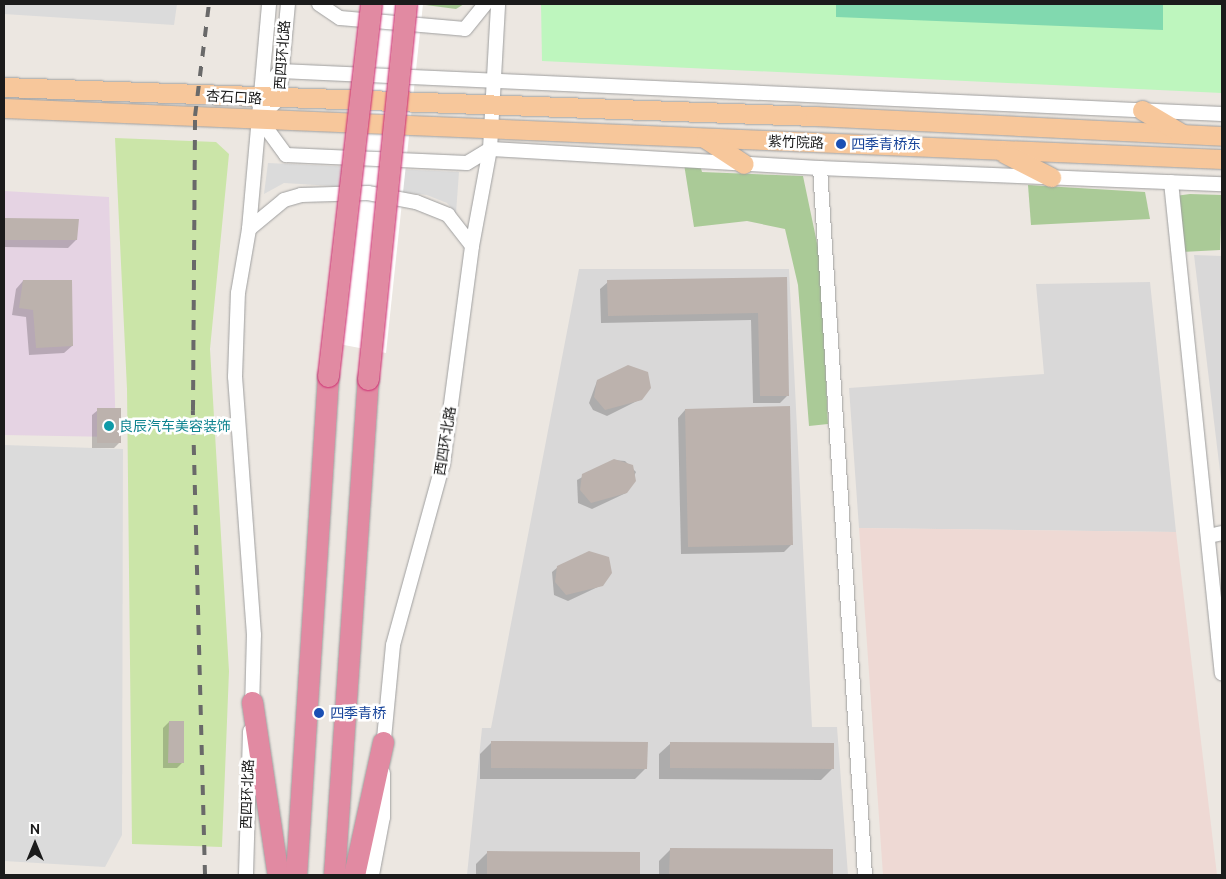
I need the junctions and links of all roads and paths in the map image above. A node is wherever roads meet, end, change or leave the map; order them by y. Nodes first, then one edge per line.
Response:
1 (269, 4) edge
2 (319, 4) edge
3 (371, 4) edge
4 (406, 4) edge
5 (486, 4) edge
6 (498, 4) edge
7 (285, 8) edge
8 (280, 71) junction
9 (497, 82) junction
10 (4, 87) edge
11 (258, 99) junction
12 (279, 99) junction
13 (494, 105) junction
14 (4, 108) edge
15 (1142, 110) junction
16 (1222, 114) edge
17 (259, 118) junction
18 (489, 127) junction
19 (1184, 135) junction
20 (1222, 136) edge
21 (705, 138) junction
22 (490, 148) junction
23 (999, 150) junction
24 (1222, 159) edge
25 (744, 164) junction
26 (820, 168) junction
27 (1051, 177) junction
28 (1171, 182) junction
29 (1222, 184) edge
30 (249, 229) junction
31 (472, 246) junction
32 (1215, 535) edge
33 (1222, 673) edge
34 (252, 702) junction
35 (383, 742) junction
36 (246, 875) edge
37 (278, 875) edge
38 (296, 875) edge
39 (334, 875) edge
40 (354, 875) edge
41 (372, 875) edge
42 (865, 875) edge

1 - 11 street, 西四环北路
2 - 5 street
3 - 38 highway, bridge
4 - 39 highway, bridge
6 - 9 street, 西四环北路
7 - 8 street, 西四环北路
8 - 9 street
8 - 11 street
8 - 12 street, 西四环北路
9 - 13 street, 西四环北路
9 - 15 street
10 - 11 main road, 杏石口路
11 - 12 main road, 杏石口路
11 - 17 street, 西四环北路
12 - 13 main road, 杏石口路
12 - 17 street, 西四环北路
13 - 18 street, 西四环北路
13 - 19 main road, 紫竹院路
14 - 17 main road, 杏石口路
15 - 16 street
15 - 19 main road
17 - 18 main road, 杏石口路
17 - 22 street
17 - 30 street, 西四环北路
18 - 21 main road, 紫竹院路
18 - 22 street, 西四环北路
19 - 20 main road, 紫竹院路
21 - 23 main road, 紫竹院路
21 - 25 main road
22 - 25 street, 紫竹院路
22 - 31 street, 西四环北路
23 - 24 main road, 紫竹院路
23 - 27 main road
25 - 26 street, 紫竹院路
26 - 27 street, 紫竹院路
26 - 42 street
27 - 28 street, 紫竹院路
28 - 29 street, 紫竹院路
28 - 32 street
30 - 31 street
30 - 34 street, 西四环北路
31 - 35 street, 西四环北路
32 - 33 street
34 - 36 street, 西四环北路
34 - 37 highway
35 - 40 highway
35 - 41 street, 西四环北路

